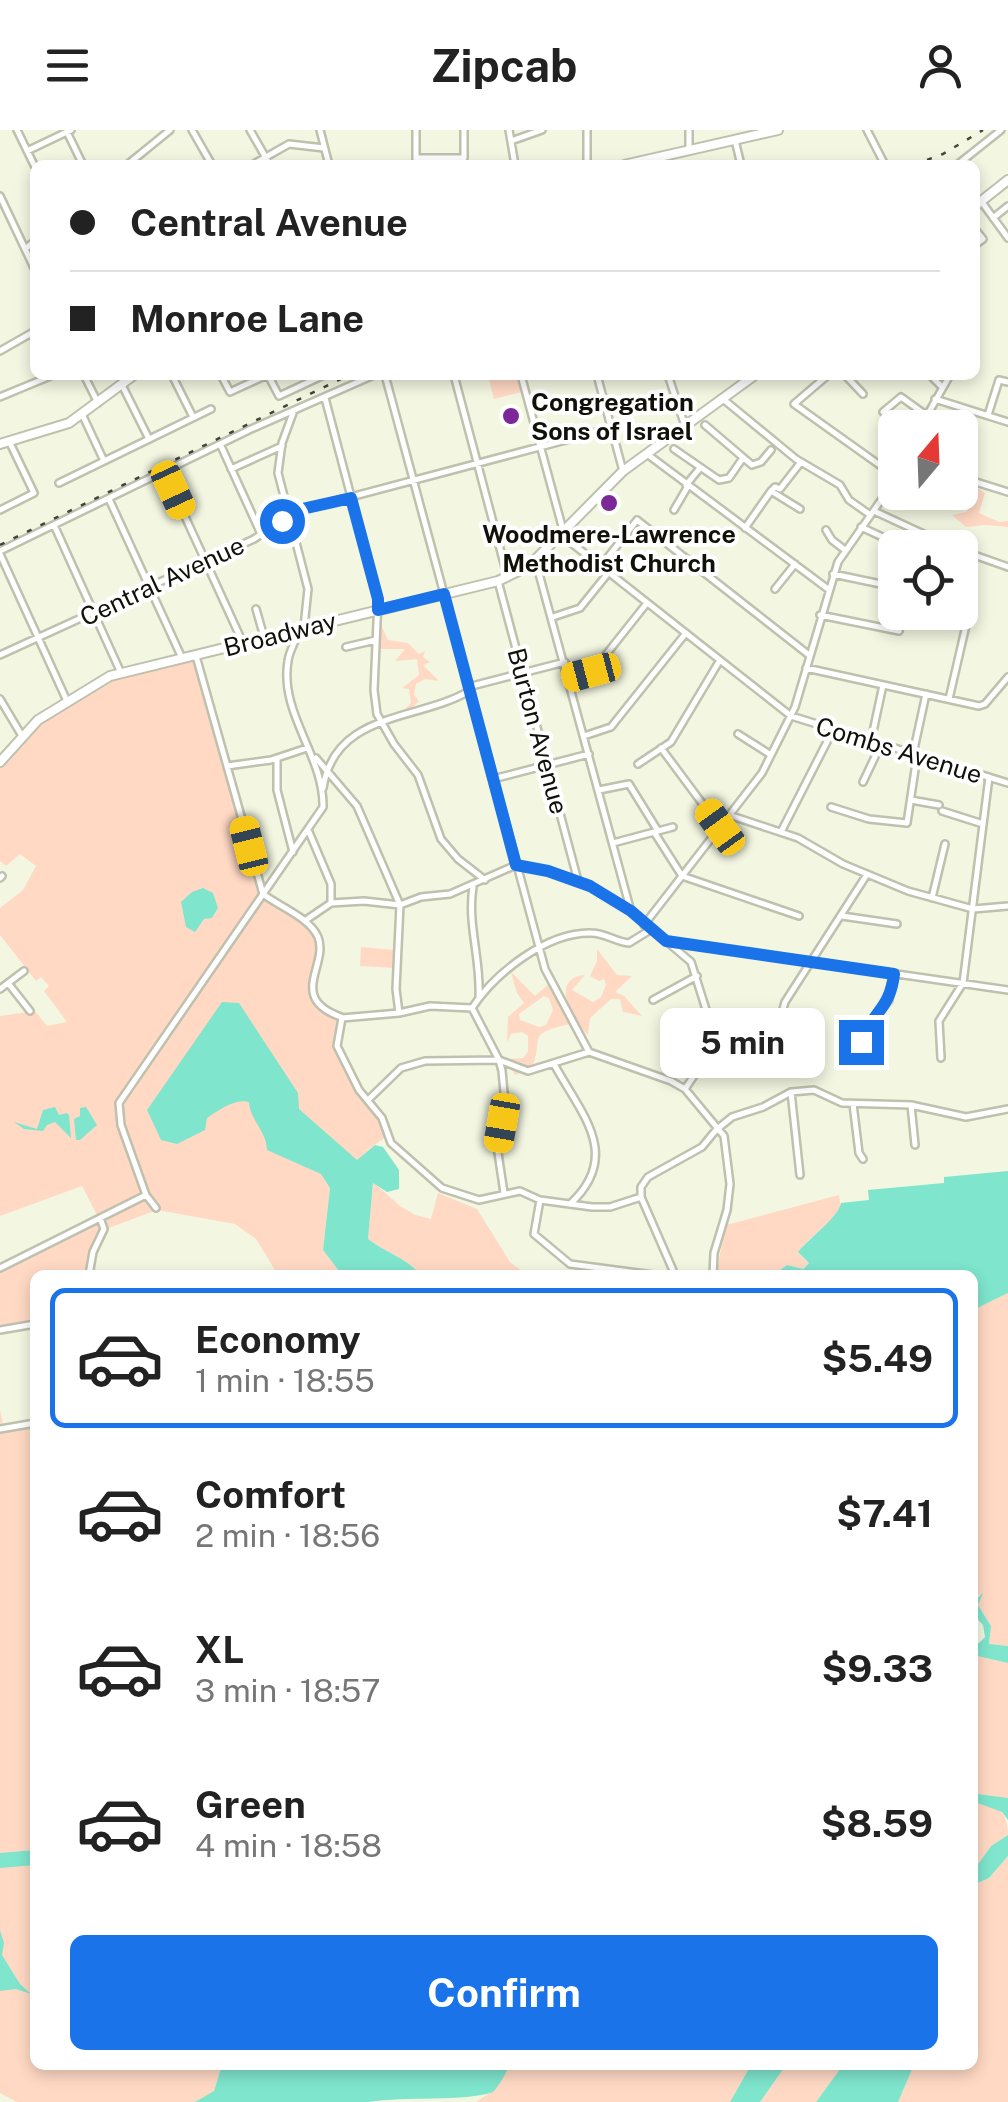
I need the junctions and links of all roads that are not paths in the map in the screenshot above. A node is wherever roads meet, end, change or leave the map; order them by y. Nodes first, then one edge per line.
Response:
1 (17, 130) edge
2 (170, 130) edge
3 (192, 130) edge
4 (250, 130) edge
5 (320, 130) edge
6 (416, 130) edge
7 (464, 130) edge
8 (509, 130) edge
9 (542, 130) edge
10 (587, 130) edge
11 (688, 130) edge
12 (778, 130) edge
13 (867, 130) edge
14 (1001, 130) edge
15 (69, 131) edge
16 (748, 133) edge
17 (735, 140) junction
18 (511, 141) junction
19 (324, 148) junction
20 (689, 150) junction
21 (27, 151) junction
22 (265, 156) junction
23 (32, 160) edge
24 (80, 160) edge
25 (133, 160) edge
26 (209, 160) edge
27 (259, 160) edge
28 (267, 160) edge
29 (328, 160) edge
30 (416, 160) edge
31 (432, 160) edge
32 (515, 160) edge
33 (586, 160) edge
34 (646, 160) edge
35 (740, 160) edge
36 (882, 160) edge
37 (963, 160) edge
38 (1008, 180) edge
39 (0, 196) edge
40 (980, 202) edge
41 (980, 206) edge
42 (1008, 206) edge
43 (993, 218) junction
44 (12, 221) junction
45 (0, 227) edge
46 (1008, 238) edge
47 (30, 246) edge
48 (25, 250) junction
49 (30, 260) edge
50 (30, 334) edge
51 (0, 352) edge
52 (41, 380) edge
53 (86, 380) edge
54 (128, 380) edge
55 (174, 380) edge
56 (224, 380) edge
57 (256, 380) edge
58 (270, 380) edge
59 (313, 380) edge
60 (363, 380) edge
61 (386, 380) edge
62 (455, 380) edge
63 (523, 380) edge
64 (598, 380) edge
65 (670, 380) edge
66 (749, 380) edge
67 (822, 380) edge
68 (850, 380) edge
69 (935, 380) edge
70 (947, 380) edge
71 (1008, 382) edge
72 (122, 385) junction
73 (942, 387) junction
74 (862, 394) dead end
75 (0, 397) edge
76 (325, 398) junction
77 (724, 399) junction
78 (936, 399) junction
79 (98, 403) junction
80 (211, 409) dead end
81 (885, 410) edge
82 (918, 410) edge
83 (930, 410) edge
84 (293, 413) junction
85 (82, 414) junction
86 (988, 416) junction
87 (193, 418) junction
88 (1008, 422) edge
89 (686, 426) junction
90 (705, 426) dead end
91 (611, 428) junction
92 (148, 439) junction
93 (5, 442) edge
94 (220, 445) junction
95 (282, 446) junction
96 (541, 447) junction
97 (674, 449) dead end
98 (771, 450) dead end
99 (647, 454) junction
100 (743, 458) junction
101 (104, 461) junction
102 (801, 462) junction
103 (478, 464) junction
104 (878, 466) edge
105 (698, 467) junction
106 (231, 469) junction
107 (623, 471) junction
108 (164, 472) junction
109 (414, 481) junction
110 (58, 483) dead end
111 (978, 483) edge
112 (686, 485) junction
113 (771, 491) junction
114 (1008, 492) edge
115 (351, 498) junction
116 (109, 499) junction
117 (878, 504) edge
118 (800, 509) dead end
119 (0, 510) edge
120 (674, 510) dead end
121 (872, 513) junction
122 (289, 516) junction
123 (54, 525) junction
124 (861, 527) junction
125 (745, 528) junction
126 (826, 530) dead end
127 (912, 530) edge
128 (562, 532) junction
129 (260, 534) junction
130 (878, 535) edge
131 (845, 550) junction
132 (0, 553) edge
133 (978, 556) edge
134 (536, 559) junction
135 (206, 561) junction
136 (795, 564) junction
137 (601, 566) junction
138 (1008, 566) edge
139 (608, 572) junction
140 (834, 574) junction
141 (508, 578) junction
142 (498, 581) junction
143 (878, 583) edge
144 (150, 587) junction
145 (774, 589) dead end
146 (828, 589) junction
147 (444, 594) junction
148 (647, 602) junction
149 (256, 609) dead end
150 (378, 610) junction
151 (94, 612) junction
152 (820, 615) junction
153 (553, 617) junction
154 (878, 627) edge
155 (302, 628) junction
156 (965, 630) edge
157 (686, 633) junction
158 (264, 637) junction
159 (38, 638) junction
160 (376, 640) junction
161 (242, 643) junction
162 (346, 647) dead end
163 (196, 654) junction
164 (0, 655) edge
165 (809, 656) junction
166 (182, 658) junction
167 (720, 660) junction
168 (564, 662) junction
169 (806, 668) junction
170 (121, 673) junction
171 (522, 673) junction
172 (1008, 677) edge
173 (569, 678) junction
174 (883, 685) junction
175 (469, 689) junction
176 (926, 694) junction
177 (0, 699) edge
178 (949, 699) junction
179 (67, 701) junction
180 (791, 716) junction
181 (382, 723) junction
182 (833, 730) junction
183 (738, 734) dead end
184 (22, 736) junction
185 (584, 736) junction
186 (871, 741) junction
187 (881, 744) junction
188 (308, 748) junction
189 (662, 748) junction
190 (589, 754) junction
191 (771, 755) junction
192 (915, 755) junction
193 (314, 756) junction
194 (278, 758) junction
195 (0, 762) edge
196 (547, 764) junction
197 (638, 764) dead end
198 (227, 766) junction
199 (328, 770) junction
200 (989, 777) junction
201 (493, 779) junction
202 (863, 782) dead end
203 (1008, 783) edge
204 (599, 790) junction
205 (323, 796) junction
206 (911, 800) junction
207 (831, 807) dead end
208 (728, 815) junction
209 (984, 824) junction
210 (673, 826) dead end
211 (720, 827) junction
212 (656, 831) junction
213 (308, 832) junction
214 (781, 832) junction
215 (613, 843) junction
216 (945, 844) dead end
217 (293, 852) junction
218 (516, 865) junction
219 (867, 875) junction
220 (682, 876) junction
221 (485, 880) junction
222 (578, 881) junction
223 (474, 886) junction
224 (263, 894) junction
225 (932, 898) junction
226 (331, 904) junction
227 (400, 905) junction
228 (1008, 906) edge
229 (973, 909) junction
230 (631, 911) junction
231 (799, 916) dead end
232 (842, 916) junction
233 (306, 920) junction
234 (898, 924) dead end
235 (647, 928) junction
236 (666, 941) junction
237 (538, 950) junction
238 (813, 962) junction
239 (24, 971) dead end
240 (894, 974) junction
241 (696, 976) junction
242 (8, 982) junction
243 (962, 984) junction
244 (0, 989) edge
245 (1008, 990) edge
246 (479, 997) junction
247 (653, 1000) dead end
248 (472, 1008) junction
249 (30, 1011) dead end
250 (398, 1013) junction
251 (342, 1018) junction
252 (784, 1038) dead end
253 (860, 1049) dead end
254 (589, 1052) junction
255 (941, 1058) dead end
256 (499, 1060) junction
257 (554, 1064) junction
258 (684, 1090) junction
259 (791, 1092) junction
260 (368, 1100) junction
261 (852, 1104) junction
262 (911, 1104) junction
263 (1008, 1108) edge
264 (718, 1128) junction
265 (915, 1146) dead end
266 (863, 1158) dead end
267 (800, 1175) dead end
268 (504, 1194) junction
269 (146, 1195) junction
270 (641, 1197) junction
271 (540, 1200) junction
272 (570, 1204) junction
273 (156, 1208) dead end
274 (100, 1218) junction
275 (0, 1268) edge
276 (89, 1270) edge
277 (615, 1270) edge
278 (673, 1270) edge
279 (713, 1270) edge
280 (30, 1325) edge
281 (0, 1330) edge
282 (30, 1424) edge
283 (0, 1430) edge

1 - 21 street
2 - 25 street
3 - 26 street
4 - 22 street
5 - 19 street
6 - 30 street
7 - 31 street
8 - 18 street
9 - 18 street
10 - 33 street
11 - 20 street
12 - 16 main road
13 - 36 street
14 - 37 street
15 - 21 street
15 - 24 street
16 - 17 main road
17 - 20 main road
17 - 35 street
18 - 32 street
19 - 22 street
19 - 29 street
20 - 34 main road
21 - 23 street
22 - 27 street
22 - 28 street
38 - 40 main road
39 - 44 street
41 - 43 street
42 - 43 street
43 - 46 street
44 - 45 street
44 - 48 street
47 - 48 street
48 - 49 street
50 - 51 street
52 - 75 street
53 - 79 street
54 - 72 main road
55 - 87 street
56 - 57 street
58 - 59 street
60 - 76 street
61 - 109 street
62 - 103 street
63 - 96 street
64 - 91 street
65 - 89 street
66 - 77 main road, Broadway
67 - 104 street
68 - 74 street
69 - 73 street
70 - 73 street
71 - 86 street
72 - 79 main road
72 - 92 street
73 - 78 street
76 - 84 street
76 - 115 street
77 - 89 main road, Broadway
77 - 102 street
78 - 83 street
78 - 86 street
79 - 85 main road
80 - 87 street
81 - 82 street
84 - 94 street
84 - 95 street
85 - 93 main road
85 - 101 street
86 - 88 street
87 - 92 street
89 - 99 main road, Broadway
90 - 100 street
91 - 96 street, Central Avenue
91 - 107 street
92 - 101 street
93 - 119 street
94 - 106 street
94 - 108 street
95 - 106 street
95 - 122 street
96 - 103 street, Central Avenue
96 - 128 street
97 - 105 street
98 - 100 street
99 - 107 main road, Broadway
99 - 112 street
100 - 105 street
101 - 110 street
102 - 113 street
102 - 121 street
103 - 109 street, Central Avenue
103 - 141 street
105 - 112 street
106 - 129 street
107 - 128 main road, Broadway
108 - 116 street
108 - 135 street
109 - 115 street, Central Avenue
109 - 147 street
111 - 114 street
112 - 120 street
112 - 125 street
113 - 118 street
113 - 125 street
115 - 122 street, Central Avenue
115 - 150 street
116 - 123 street
116 - 144 street
117 - 121 street
121 - 124 street
121 - 127 street
122 - 129 street, Central Avenue
122 - 155 street
123 - 132 street
123 - 151 street
124 - 130 street
124 - 131 street
125 - 136 street
126 - 131 street
128 - 134 main road, Broadway
128 - 137 street, Combs Avenue
129 - 135 street, Central Avenue
131 - 140 street
132 - 159 street
133 - 138 street
134 - 141 main road, Broadway
134 - 153 street
135 - 144 street, Central Avenue
135 - 161 street
136 - 145 street
136 - 146 street
137 - 139 street, Combs Avenue
137 - 165 street
139 - 148 street, Combs Avenue
139 - 153 street
140 - 143 street
140 - 146 street
141 - 142 main road, Broadway
142 - 147 main road, Broadway
142 - 171 street, Burton Avenue
144 - 151 street, Central Avenue
144 - 166 street
146 - 152 street
147 - 150 main road, Broadway
147 - 175 street
148 - 157 street, Combs Avenue
148 - 173 street
149 - 158 street
150 - 155 main road, Broadway
150 - 160 street
151 - 159 street, Central Avenue
151 - 170 street
152 - 154 street
152 - 165 street
153 - 168 street
155 - 158 main road, Broadway
155 - 188 street
156 - 178 street
157 - 167 street, Combs Avenue
157 - 185 street
158 - 161 main road, Broadway
159 - 164 street, Central Avenue
159 - 179 street
160 - 162 street
160 - 181 street
161 - 163 main road, Broadway
163 - 166 main road, Broadway
163 - 198 street
165 - 169 street
166 - 170 main road, Broadway
167 - 180 street, Combs Avenue
167 - 189 street
168 - 171 street
168 - 173 street
169 - 174 street
169 - 180 street
170 - 179 main road, Broadway
171 - 175 street
171 - 196 street, Burton Avenue
172 - 178 street
173 - 185 street
174 - 176 street
174 - 186 street
175 - 181 street
175 - 201 street
176 - 178 street
176 - 192 street
177 - 184 street
179 - 184 main road, Broadway
180 - 182 street, Combs Avenue
180 - 191 street
181 - 199 street
181 - 221 street
182 - 186 street, Combs Avenue
182 - 214 street
183 - 191 street
184 - 195 main road, Broadway
185 - 190 street
186 - 187 street, Combs Avenue
187 - 192 street, Combs Avenue
187 - 202 street
188 - 193 street
188 - 194 street
189 - 197 street
189 - 211 street
190 - 196 street
190 - 204 street
191 - 208 street
192 - 200 street, Combs Avenue
192 - 206 street
193 - 199 street
193 - 205 street
194 - 198 street
194 - 217 street
196 - 201 street
196 - 222 street, Burton Avenue
198 - 224 street
199 - 205 street
199 - 227 street
200 - 203 street, Combs Avenue
200 - 209 street
201 - 218 street
204 - 212 street
204 - 215 street
205 - 213 street
206 - 207 street
206 - 209 street
208 - 211 street
208 - 214 street
209 - 229 street
210 - 212 street
211 - 220 street
212 - 215 street
212 - 220 street
213 - 217 street
213 - 226 street
214 - 219 street
215 - 230 street
216 - 225 street
217 - 224 street
218 - 221 street
218 - 222 street
218 - 237 street
219 - 225 street
219 - 232 street
220 - 231 street
220 - 235 street
221 - 223 street
222 - 230 street
223 - 227 street
223 - 246 street
224 - 233 street
224 - 269 street
225 - 229 street
226 - 227 street
226 - 233 street
227 - 250 street
228 - 229 street
229 - 243 street
230 - 235 street
232 - 234 street
232 - 238 street
233 - 251 street
235 - 236 street
235 - 237 street
236 - 238 street
236 - 241 street
237 - 246 street
237 - 254 street
238 - 240 street
238 - 252 street
239 - 242 street
240 - 243 street
240 - 253 street
241 - 247 street
241 - 258 street
242 - 244 street
242 - 249 street
243 - 245 street
243 - 255 street
246 - 248 street
248 - 250 street
248 - 256 street
250 - 251 street
251 - 260 street
254 - 257 street
254 - 258 street
256 - 257 street
256 - 260 street
256 - 268 street
257 - 272 street
258 - 264 street
259 - 261 street
259 - 264 street
259 - 267 street
260 - 268 street
261 - 262 street
261 - 266 street
262 - 263 street
262 - 265 street
264 - 270 street
264 - 279 street
268 - 271 street
269 - 273 street
269 - 274 street
270 - 272 street
270 - 278 street
271 - 272 street
271 - 277 street
274 - 275 street
274 - 276 street
280 - 281 street
282 - 283 street

